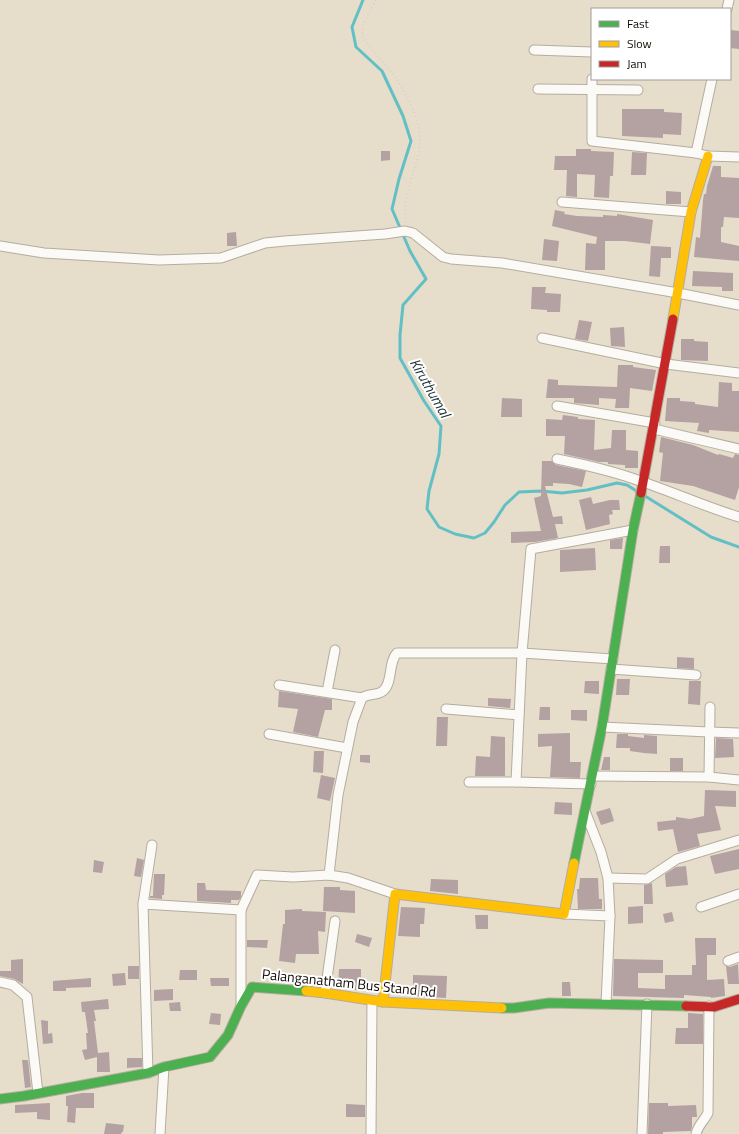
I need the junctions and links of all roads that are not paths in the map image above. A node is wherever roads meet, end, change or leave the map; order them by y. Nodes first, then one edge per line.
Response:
1 (534, 50) dead end
2 (591, 52) edge
3 (592, 80) edge
4 (712, 80) edge
5 (538, 89) dead end
6 (592, 90) junction
7 (638, 90) dead end
8 (696, 153) junction
9 (708, 156) junction
10 (739, 157) edge
11 (562, 202) dead end
12 (691, 212) junction
13 (0, 246) edge
14 (678, 293) junction
15 (739, 305) edge
16 (542, 338) dead end
17 (666, 364) junction
18 (739, 373) edge
19 (556, 406) dead end
20 (655, 426) junction
21 (739, 450) edge
22 (556, 459) dead end
23 (642, 486) junction
24 (739, 517) edge
25 (632, 530) junction
26 (335, 650) dead end
27 (522, 653) junction
28 (613, 659) junction
29 (611, 669) junction
30 (696, 675) dead end
31 (279, 685) dead end
32 (327, 692) junction
33 (362, 698) junction
34 (710, 707) dead end
35 (446, 709) dead end
36 (519, 715) junction
37 (602, 727) junction
38 (709, 732) junction
39 (739, 733) edge
40 (269, 734) dead end
41 (347, 748) junction
42 (709, 777) junction
43 (591, 780) junction
44 (739, 780) edge
45 (469, 782) dead end
46 (516, 782) junction
47 (585, 811) junction
48 (739, 840) edge
49 (152, 845) dead end
50 (329, 875) junction
51 (608, 878) junction
52 (395, 894) junction
53 (739, 894) edge
54 (142, 904) junction
55 (701, 907) dead end
56 (240, 910) junction
57 (564, 914) junction
58 (610, 916) junction
59 (334, 921) dead end
60 (739, 957) edge
61 (728, 961) dead end
62 (0, 982) edge
63 (325, 993) junction
64 (739, 999) edge
65 (372, 1001) junction
66 (383, 1002) junction
67 (606, 1004) junction
68 (647, 1004) junction
69 (241, 1006) junction
70 (709, 1006) junction
71 (164, 1067) junction
72 (148, 1073) junction
73 (38, 1093) junction
74 (0, 1099) edge
75 (160, 1134) edge
76 (371, 1134) edge
77 (642, 1134) edge
78 (696, 1134) edge

1 - 2 street
3 - 6 street
4 - 8 street
5 - 6 street
6 - 7 street
6 - 8 street
8 - 9 street
9 - 10 street
9 - 12 street
11 - 12 street
12 - 14 street
13 - 14 street
14 - 15 street
14 - 17 street
16 - 17 street
17 - 18 street
17 - 20 street
19 - 20 street
20 - 21 street
20 - 23 street
22 - 23 street
23 - 24 street
23 - 25 street
25 - 27 street
25 - 28 street
26 - 32 street
27 - 28 street
27 - 33 street
27 - 36 street
28 - 29 street
29 - 30 street
29 - 37 street
31 - 32 street
32 - 33 street
33 - 41 street
34 - 38 street
35 - 36 street
36 - 46 street
37 - 38 street
37 - 43 street
38 - 39 street
38 - 42 street
40 - 41 street
41 - 50 street
42 - 43 street
42 - 44 street
43 - 46 street
43 - 47 street
45 - 46 street
47 - 51 street
47 - 57 street
48 - 51 street
49 - 54 street
50 - 52 street
50 - 56 street
51 - 58 street
52 - 57 street
52 - 66 street
53 - 55 street
54 - 56 street
54 - 72 street
56 - 69 street
57 - 58 street
58 - 67 street
59 - 63 street
60 - 61 street
62 - 73 street
63 - 65 street, Palanganatham Bus Stand Rd
63 - 69 street, Palanganatham Bus Stand Rd
64 - 70 street, Palanganatham Bus Stand Rd
65 - 66 street, Palanganatham Bus Stand Rd
65 - 76 street
66 - 67 street, Palanganatham Bus Stand Rd
67 - 68 street, Palanganatham Bus Stand Rd
68 - 70 street, Palanganatham Bus Stand Rd
68 - 77 street
69 - 71 street, Palanganatham Bus Stand Rd
70 - 78 street
71 - 72 street, Palanganatham Bus Stand Rd
71 - 75 street
72 - 73 street, Palanganatham Bus Stand Rd
73 - 74 street, Palanganatham Bus Stand Rd

